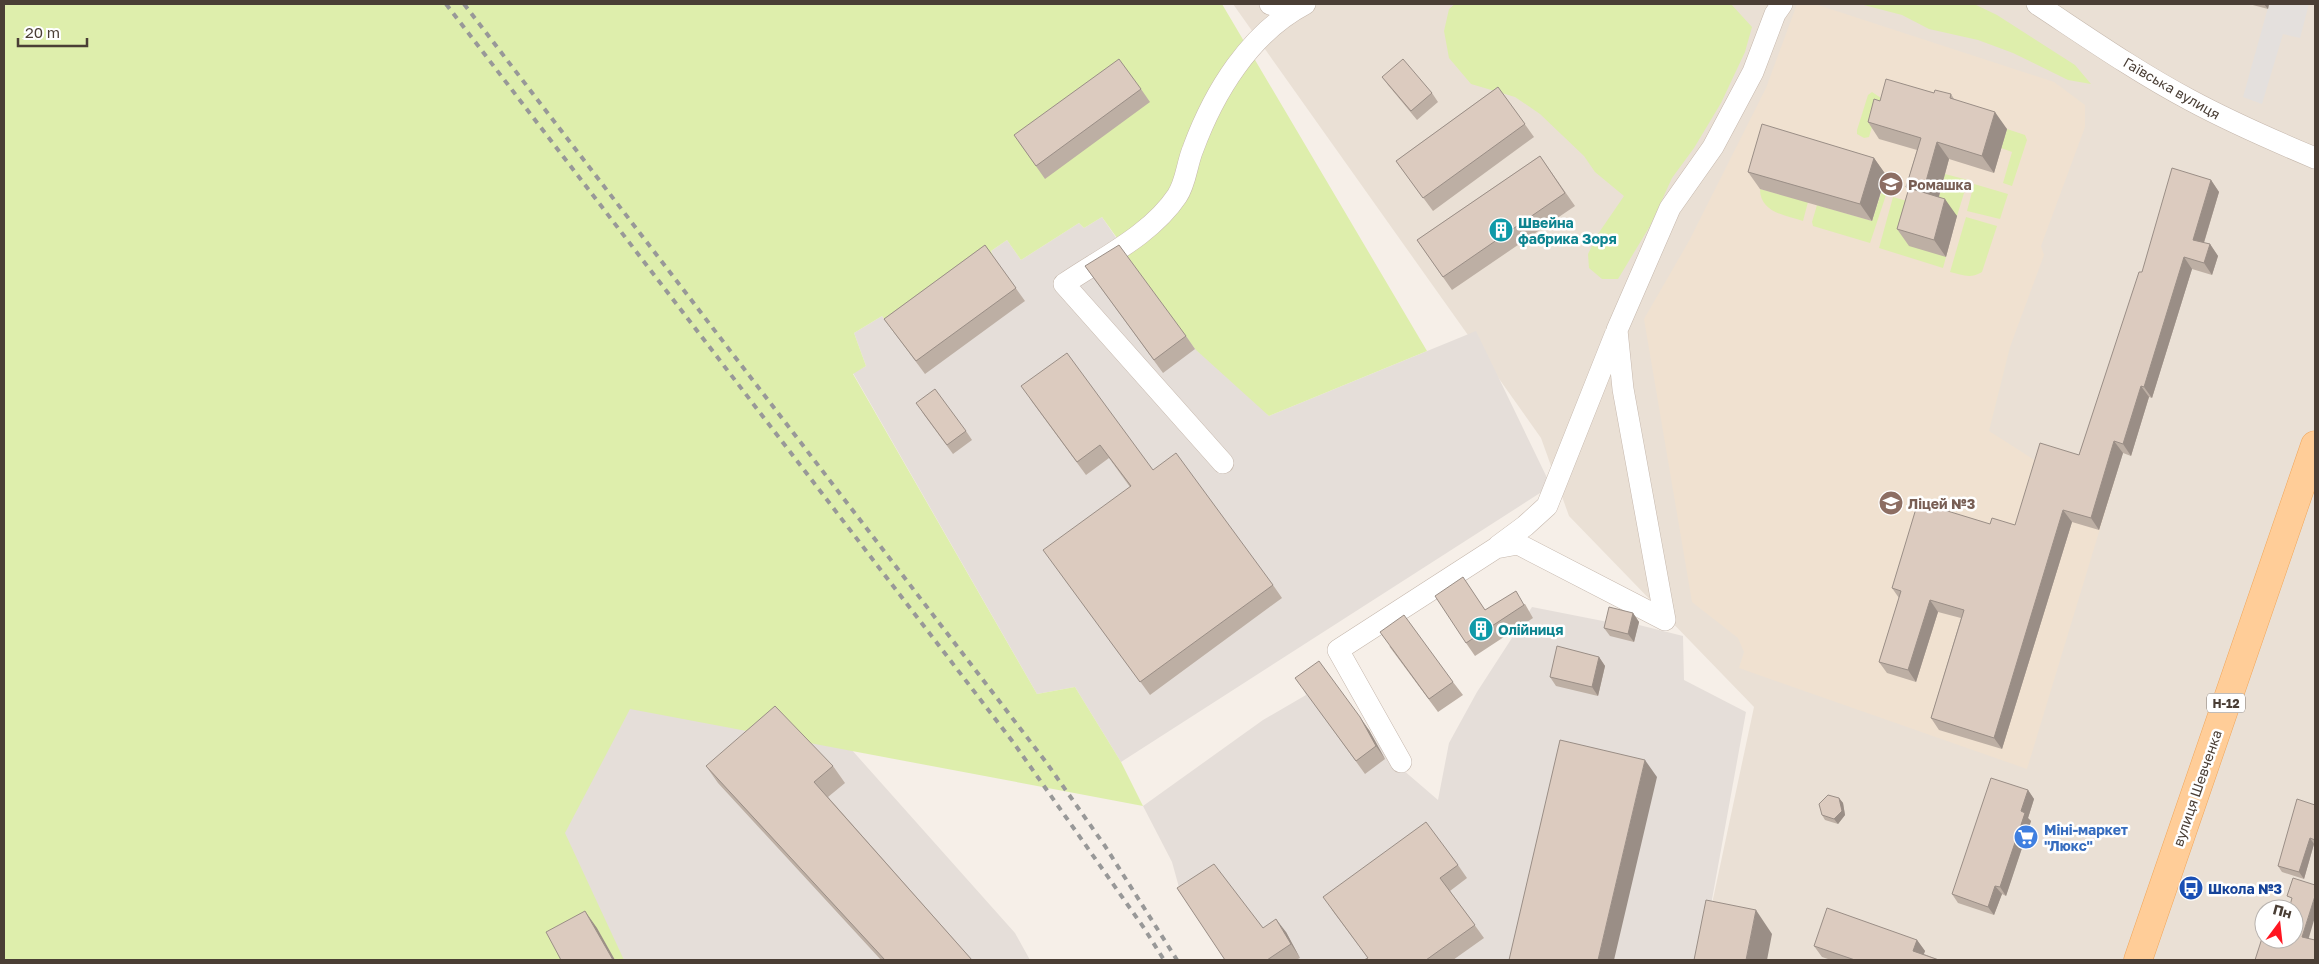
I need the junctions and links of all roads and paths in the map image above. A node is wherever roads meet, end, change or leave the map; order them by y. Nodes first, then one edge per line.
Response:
1 (1270, 4) edge
2 (1782, 4) edge
3 (2037, 4) edge
4 (1298, 7) edge
5 (2315, 158) edge
6 (1617, 330) junction
7 (2315, 446) edge
8 (1223, 463) dead end
9 (1496, 548) junction
10 (1401, 762) dead end
11 (2138, 960) edge

1 - 4 street
2 - 6 street
3 - 5 street, Гаївська вулиця
4 - 8 street
6 - 9 street
6 - 9 street
7 - 11 main road, вулиця Шевченка / Н-12
9 - 10 street

